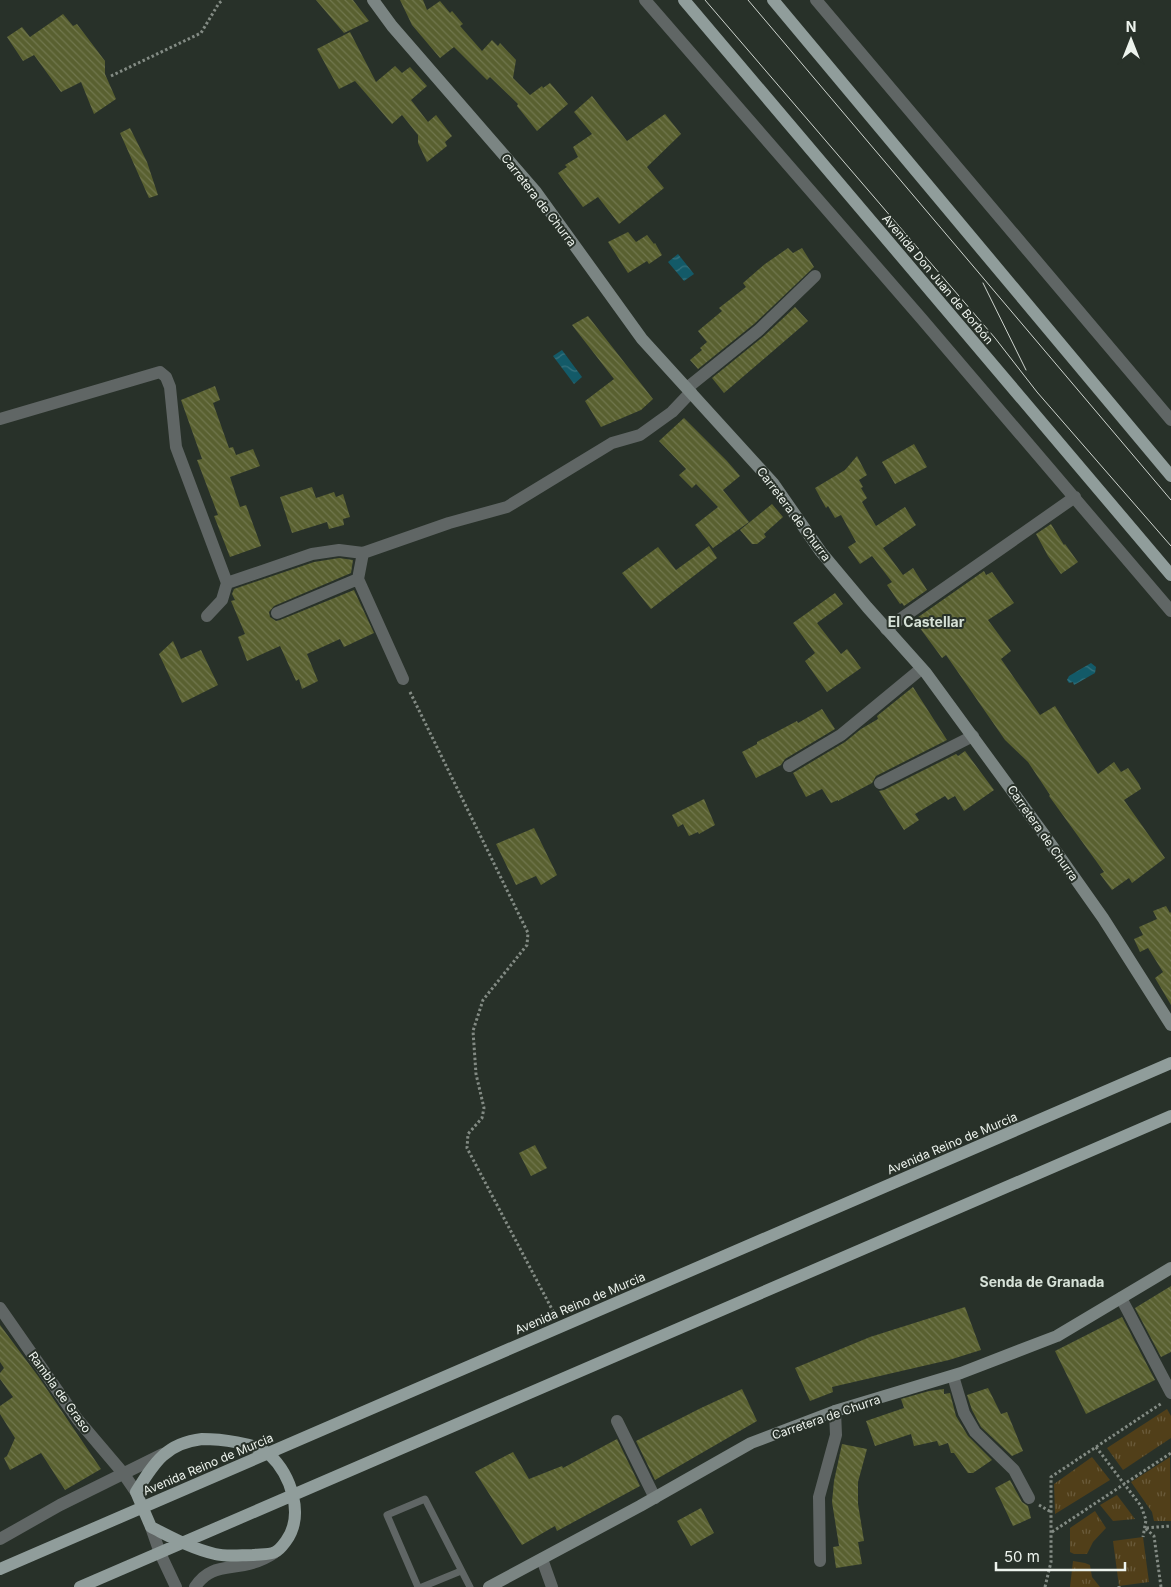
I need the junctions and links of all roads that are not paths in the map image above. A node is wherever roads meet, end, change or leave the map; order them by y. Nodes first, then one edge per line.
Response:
1 (373, 0) edge
2 (645, 0) edge
3 (684, 0) edge
4 (773, 0) edge
5 (816, 0) edge
6 (814, 276) dead end
7 (689, 390) junction
8 (0, 419) edge
9 (1171, 420) edge
10 (1171, 476) edge
11 (1075, 497) junction
12 (363, 553) junction
13 (1171, 576) edge
14 (358, 579) junction
15 (228, 583) junction
16 (1171, 611) edge
17 (277, 613) dead end
18 (207, 616) dead end
19 (886, 629) junction
20 (922, 669) junction
21 (403, 679) road end
22 (973, 736) junction
23 (789, 766) dead end
24 (880, 783) dead end
25 (1171, 1025) edge
26 (1171, 1063) edge
27 (1171, 1116) edge
28 (1171, 1268) edge
29 (1121, 1298) junction
30 (0, 1308) edge
31 (953, 1376) junction
32 (1167, 1398) edge
33 (835, 1411) junction
34 (617, 1421) dead end
35 (163, 1454) junction
36 (268, 1454) junction
37 (123, 1473) junction
38 (136, 1492) junction
39 (292, 1495) junction
40 (655, 1498) junction
41 (1029, 1498) dead end
42 (142, 1508) junction
43 (151, 1527) junction
44 (0, 1539) edge
45 (182, 1542) junction
46 (160, 1553) junction
47 (274, 1553) junction
48 (542, 1559) junction
49 (820, 1562) dead end
50 (0, 1569) edge
51 (461, 1571) junction
52 (80, 1587) edge
53 (176, 1587) edge
54 (195, 1587) edge
55 (420, 1587) edge
56 (470, 1587) edge
57 (489, 1587) edge
58 (552, 1587) edge

1 - 7 street, Carretera de Churra
2 - 11 street
3 - 13 main road, Avenida Don Juan de Borbón
4 - 10 main road
5 - 9 street
6 - 7 street
7 - 12 street
7 - 19 street, Carretera de Churra
8 - 15 street
11 - 16 street
11 - 19 street
12 - 14 street
12 - 15 street
14 - 17 street
14 - 21 street
15 - 18 street
19 - 20 street, Carretera de Churra
20 - 22 street, Carretera de Churra
20 - 23 street
22 - 24 street
22 - 25 street, Carretera de Churra
26 - 36 main road, Avenida Reino de Murcia
27 - 39 main road
28 - 29 street, Carretera de Churra
29 - 31 street, Carretera de Churra
29 - 32 street
30 - 37 street, Rambla de Graso
31 - 33 street, Carretera de Churra
31 - 41 street
33 - 40 street, Carretera de Churra
33 - 49 street
34 - 40 street
35 - 36 main road
35 - 37 street
35 - 38 main road
36 - 39 main road
36 - 42 main road, Avenida Reino de Murcia
37 - 38 street, Rambla de Graso
37 - 44 street
38 - 42 main road
39 - 45 main road
39 - 47 main road
40 - 48 street, Carretera de Churra
42 - 43 main road
42 - 50 main road, Avenida Reino de Murcia
43 - 45 main road
43 - 46 street
45 - 46 main road
45 - 47 main road
46 - 52 main road
46 - 53 street
47 - 54 street
48 - 57 street, Carretera de Churra
48 - 58 street
51 - 55 lane
51 - 55 lane
51 - 56 lane

